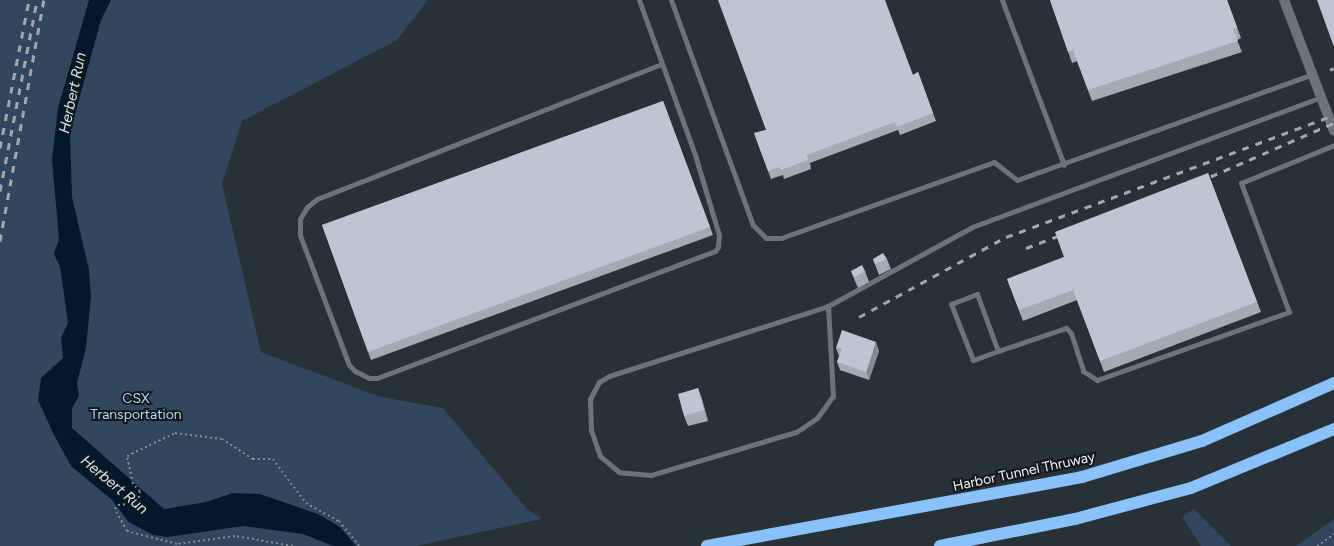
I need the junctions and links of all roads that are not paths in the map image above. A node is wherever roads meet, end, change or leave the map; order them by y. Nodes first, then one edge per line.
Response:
1 (639, 0) edge
2 (671, 0) edge
3 (1002, 0) edge
4 (1284, 0) edge
5 (662, 64) junction
6 (1311, 75) junction
7 (1319, 98) junction
8 (1334, 131) edge
9 (1334, 145) edge
10 (1064, 165) junction
11 (828, 306) junction
12 (998, 351) junction
13 (1334, 383) edge
14 (1334, 429) edge
15 (707, 546) edge
16 (940, 546) edge

1 - 5 lane
2 - 10 lane
3 - 10 lane
4 - 6 street
5 - 5 lane
6 - 7 street
6 - 10 lane
7 - 8 street
7 - 11 lane
9 - 12 lane
11 - 11 lane
12 - 12 lane
13 - 15 highway, Harbor Tunnel Thruway
14 - 16 highway

